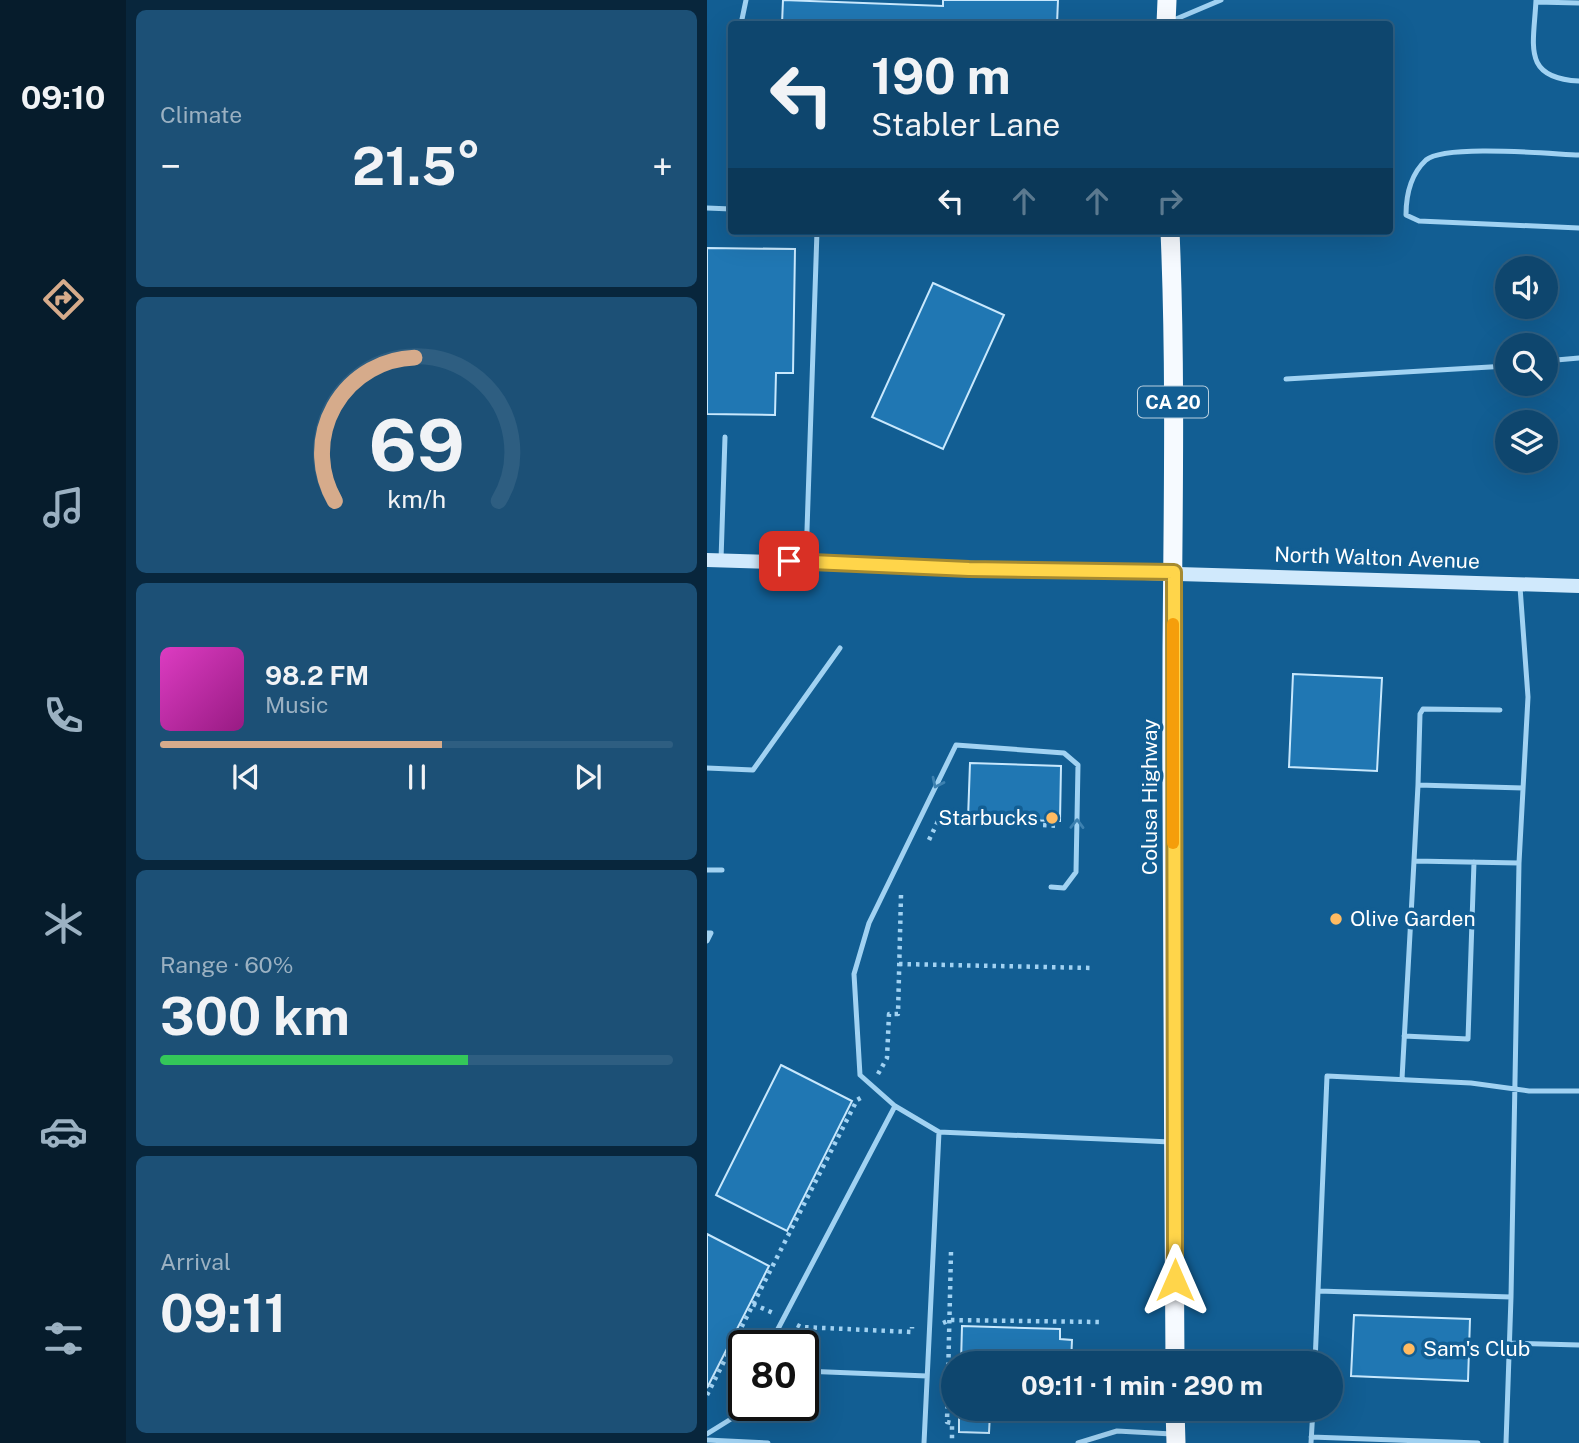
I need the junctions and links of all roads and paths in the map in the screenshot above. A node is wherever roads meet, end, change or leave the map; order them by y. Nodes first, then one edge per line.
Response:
1 (746, 0) edge
2 (1167, 0) edge
3 (1221, 0) edge
4 (1536, 1) edge
5 (1579, 3) edge
6 (742, 21) edge
7 (1166, 21) edge
8 (1173, 21) edge
9 (1579, 80) edge
10 (1579, 155) edge
11 (707, 208) edge
12 (728, 209) edge
13 (1579, 228) edge
14 (817, 235) edge
15 (1170, 235) edge
16 (1579, 358) edge
17 (1558, 360) edge
18 (1495, 367) edge
19 (1286, 379) dead end
20 (725, 437) dead end
21 (714, 560) edge
22 (806, 562) junction
23 (1174, 572) junction
24 (1520, 584) junction
25 (1579, 586) edge
26 (840, 649) dead end
27 (1500, 710) dead end
28 (707, 768) edge
29 (1418, 785) junction
30 (1523, 788) junction
31 (1414, 861) junction
32 (1474, 862) junction
33 (1519, 863) junction
34 (707, 870) edge
35 (722, 870) dead end
36 (1051, 887) dead end
37 (707, 933) edge
38 (707, 941) edge
39 (898, 964) dead end
40 (1094, 968) dead end
41 (1404, 1036) junction
42 (1402, 1079) junction
43 (1515, 1088) junction
44 (1579, 1091) edge
45 (895, 1106) junction
46 (939, 1132) junction
47 (1174, 1142) junction
48 (951, 1241) dead end
49 (1318, 1292) junction
50 (1511, 1297) junction
51 (777, 1330) edge
52 (1510, 1343) junction
53 (1579, 1345) edge
54 (1175, 1351) edge
55 (1316, 1351) edge
56 (819, 1372) edge
57 (927, 1376) junction
58 (728, 1421) edge
59 (1175, 1421) edge
60 (1312, 1421) edge
61 (707, 1434) edge
62 (1176, 1439) edge
63 (707, 1440) edge
64 (1311, 1440) edge
65 (768, 1443) edge
66 (924, 1443) edge
67 (951, 1443) edge
68 (1078, 1443) edge
69 (1478, 1443) edge
70 (1506, 1443) edge

1 - 6 lane
2 - 7 highway
3 - 8 lane
4 - 5 lane
4 - 9 lane
10 - 13 lane
11 - 12 lane
14 - 22 lane
15 - 23 highway, Colusa Highway / CA 20
16 - 17 lane
18 - 19 lane
20 - 21 lane
21 - 22 main road, North Walton Avenue
22 - 23 main road, North Walton Avenue
23 - 24 main road, North Walton Avenue
23 - 47 highway, Colusa Highway / CA 20
24 - 25 main road, North Walton Avenue
24 - 30 lane
26 - 28 lane
27 - 29 lane
29 - 30 lane
29 - 31 lane
30 - 33 lane
31 - 32 lane
31 - 41 lane
32 - 33 lane
32 - 41 lane
33 - 43 lane
34 - 35 lane
36 -> 45 lane
37 - 38 lane
39 - 40 path
41 - 42 lane
42 - 43 lane
42 - 49 lane
43 - 44 lane
43 - 50 lane
45 - 46 lane
45 - 51 lane
46 - 47 lane
46 - 57 lane
47 - 54 highway, Colusa Highway / CA 20
48 - 67 path
49 - 50 lane
49 - 55 lane
50 - 52 lane
52 - 53 lane
52 - 70 lane
56 - 57 lane
57 - 66 lane
58 - 61 lane
59 - 62 highway
60 - 64 lane
62 - 68 lane
63 - 65 lane
64 - 69 lane

